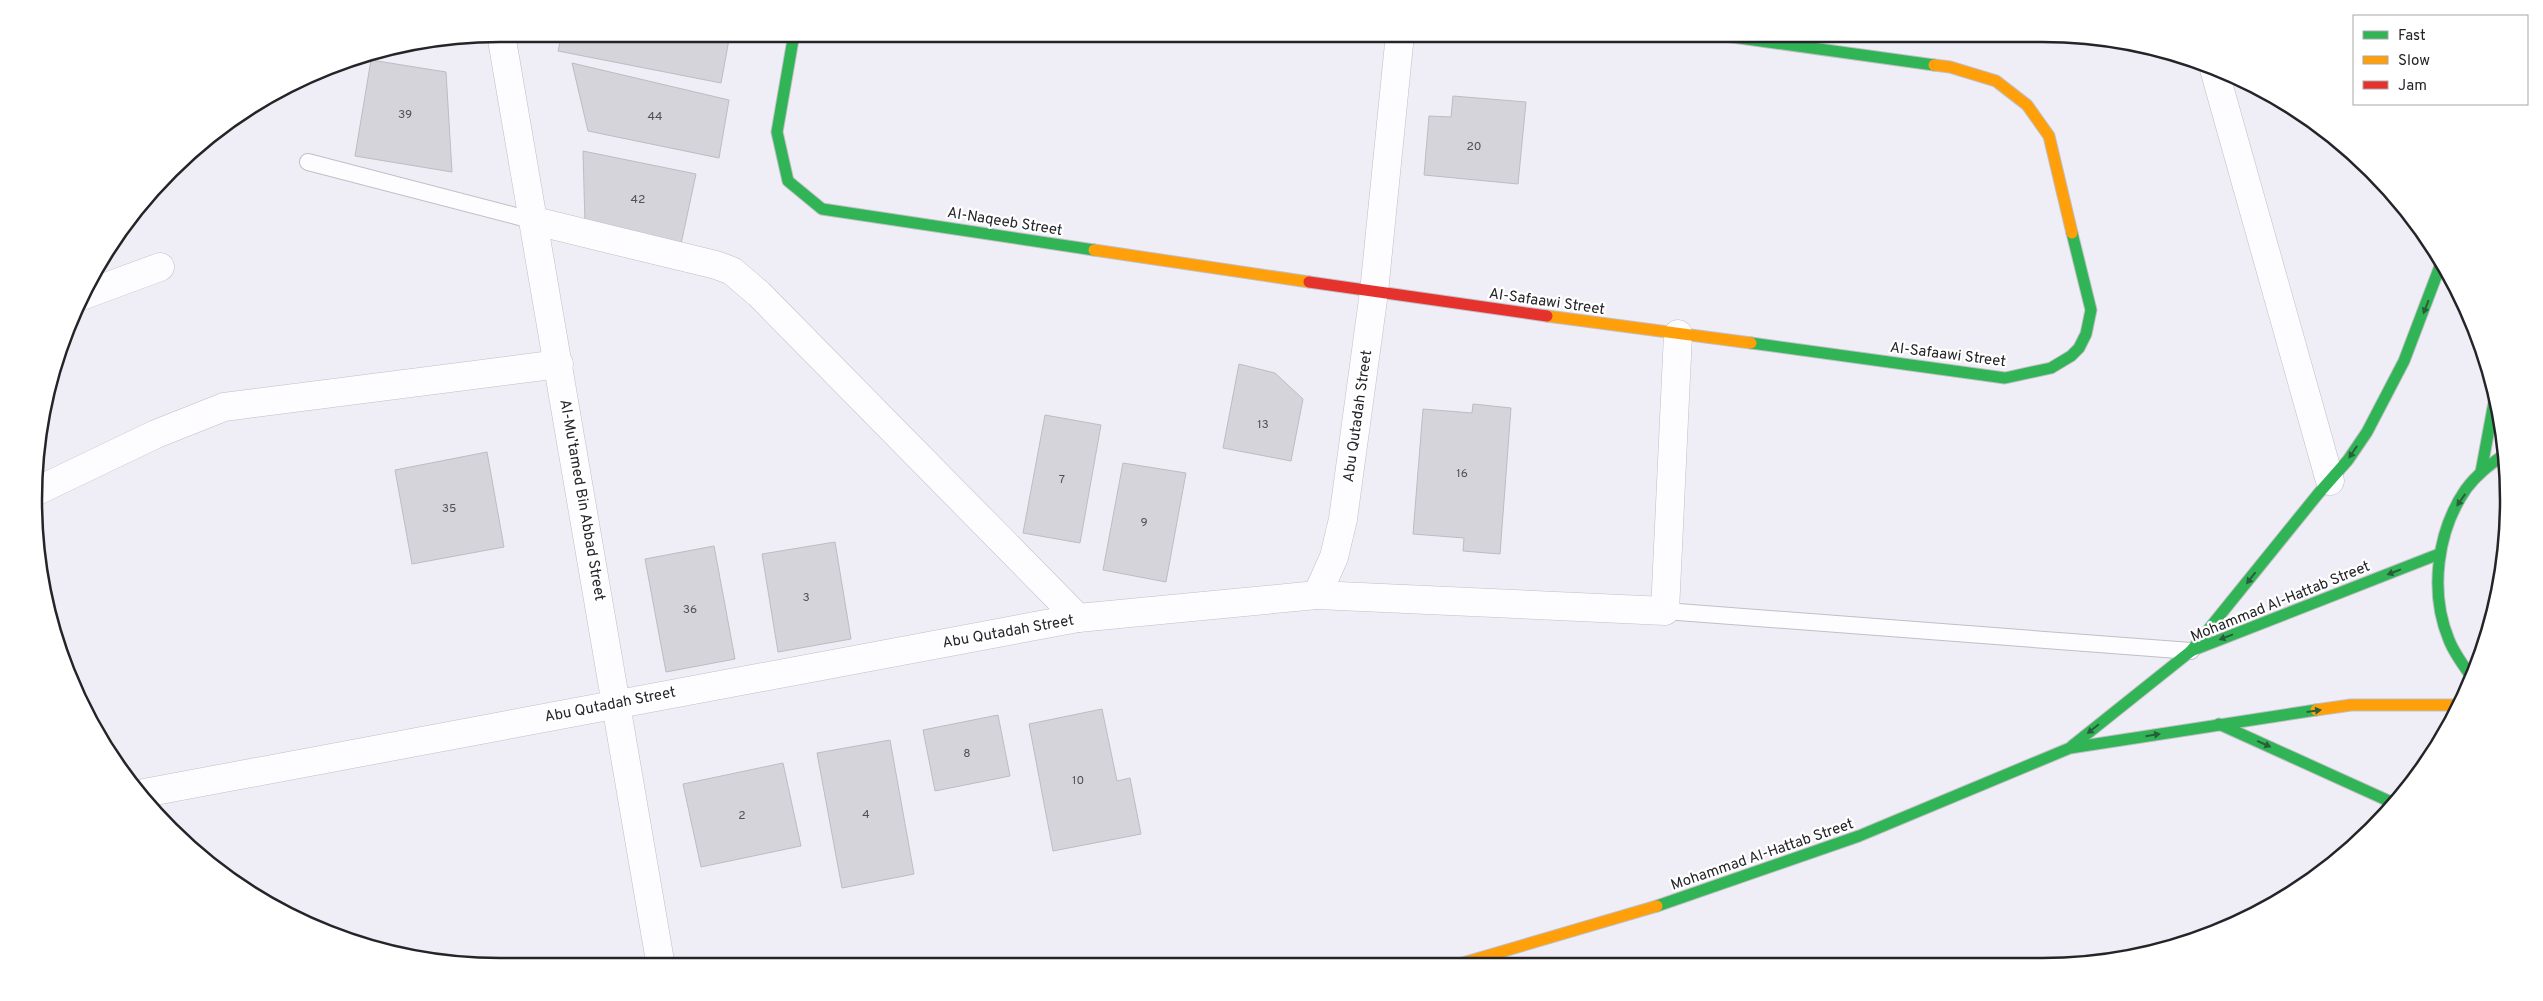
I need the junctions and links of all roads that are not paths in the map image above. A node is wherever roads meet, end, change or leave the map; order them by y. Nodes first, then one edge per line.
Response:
1 (503, 42) edge
2 (793, 42) edge
3 (1399, 42) edge
4 (1770, 42) edge
5 (2216, 76) edge
6 (308, 162) dead end
7 (535, 221) junction
8 (160, 267) dead end
9 (2438, 271) edge
10 (93, 292) edge
11 (1374, 292) junction
12 (1678, 334) junction
13 (559, 364) junction
14 (2492, 412) edge
15 (2499, 458) edge
16 (2480, 472) junction
17 (2330, 481) junction
18 (42, 488) edge
19 (2439, 554) junction
20 (1317, 595) junction
21 (1665, 611) junction
22 (1078, 618) junction
23 (2191, 651) junction
24 (2468, 671) edge
25 (618, 703) junction
26 (2452, 705) edge
27 (2219, 724) junction
28 (2070, 748) junction
29 (148, 792) edge
30 (2388, 801) edge
31 (660, 958) edge
32 (1480, 958) edge

1 - 7 street, Al-Mu’tamed Bin Abbad Street
2 - 11 street, Al-Naqeeb Street
3 - 11 street, Abu Qutadah Street
4 - 12 street, Al-Safaawi Street
5 - 17 street
6 - 7 lane
7 - 13 street, Al-Mu’tamed Bin Abbad Street
7 - 22 street
8 - 10 street
9 -> 17 street
11 - 12 street, Al-Safaawi Street
11 - 20 street, Abu Qutadah Street
12 - 21 street
13 - 18 street
13 - 25 street, Al-Mu’tamed Bin Abbad Street
14 - 16 street
15 - 16 street
16 -> 19 street
17 -> 23 street
19 -> 23 street, Mohammad Al-Hattab Street
19 - 24 street
20 - 21 street
20 - 22 street, Abu Qutadah Street
21 - 23 lane
22 - 25 street, Abu Qutadah Street
23 -> 28 street, Mohammad Al-Hattab Street
25 - 29 street, Abu Qutadah Street
25 - 31 street, Al-Mu’tamed Bin Abbad Street
27 -> 26 street, Mohammad Al-Hattab Street
28 -> 27 street, Mohammad Al-Hattab Street
27 -> 30 street
28 - 32 street, Mohammad Al-Hattab Street

